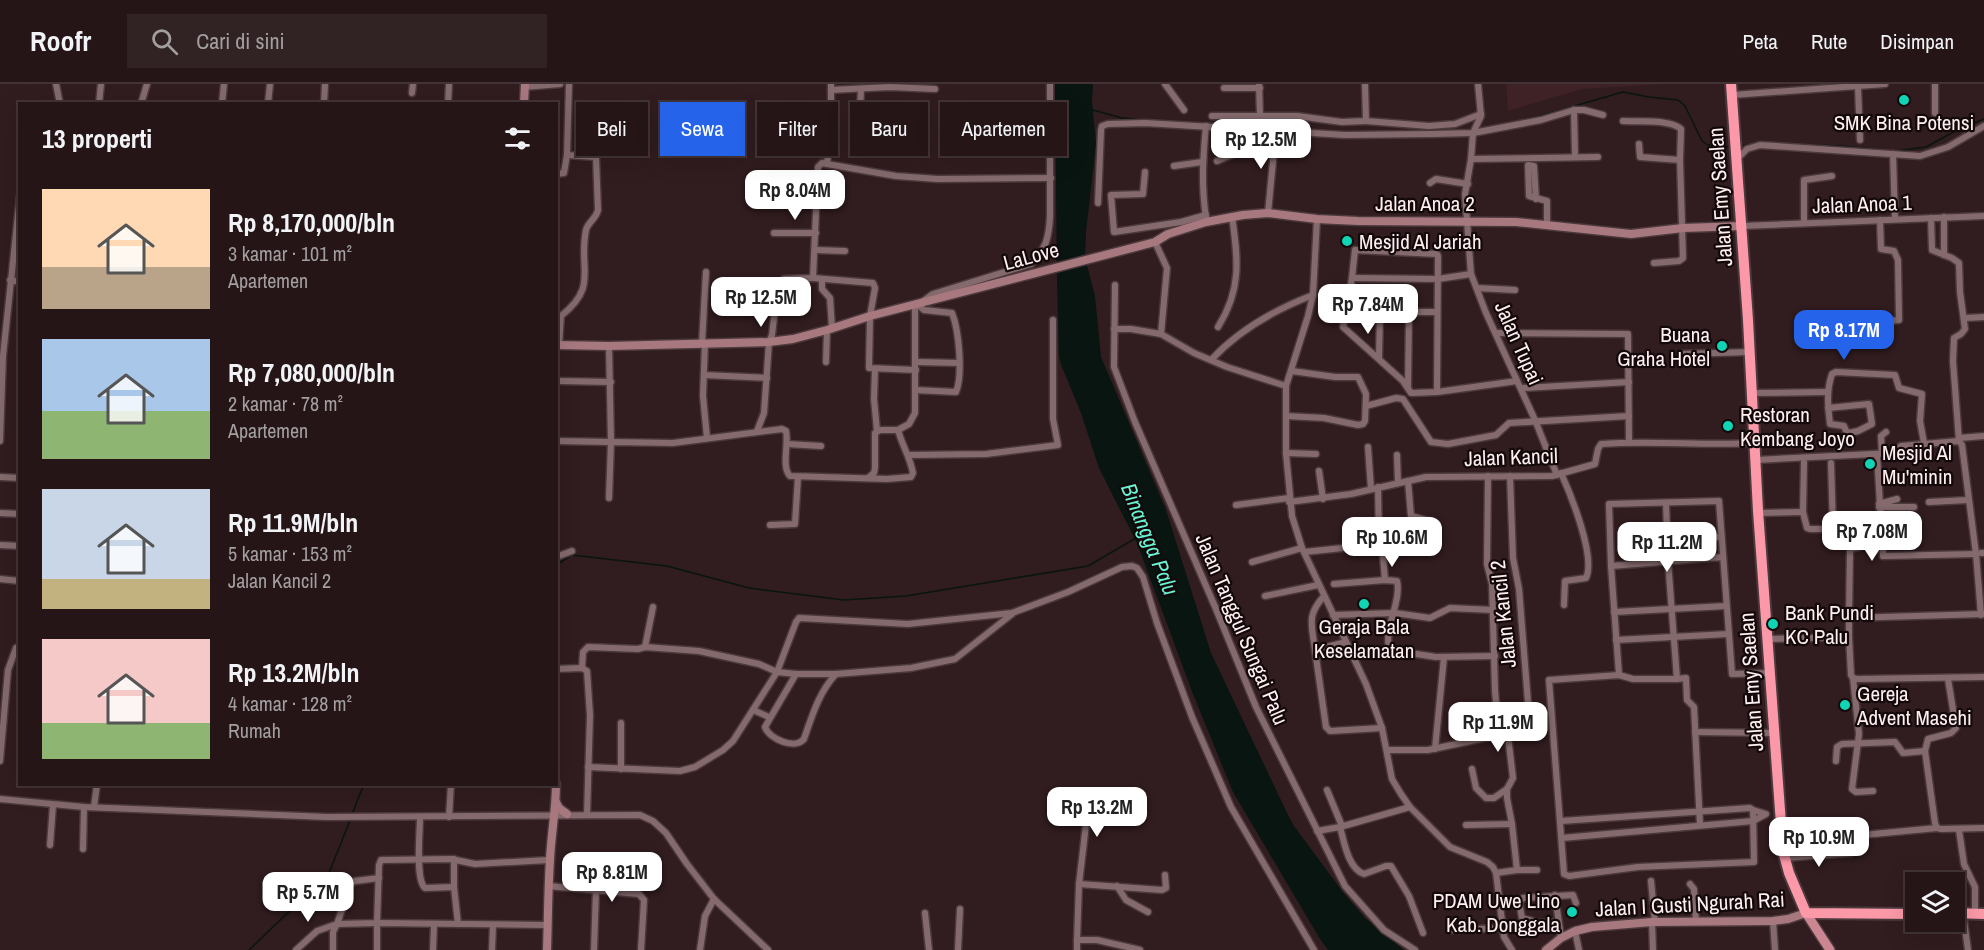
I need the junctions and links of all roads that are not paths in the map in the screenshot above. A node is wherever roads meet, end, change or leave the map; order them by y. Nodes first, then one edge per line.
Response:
1 (56, 84) edge
2 (100, 84) edge
3 (147, 84) edge
4 (224, 84) edge
5 (270, 84) edge
6 (325, 84) edge
7 (413, 84) edge
8 (449, 84) edge
9 (560, 84) edge
10 (569, 84) edge
11 (1050, 84) edge
12 (1165, 84) edge
13 (1365, 84) edge
14 (1479, 84) edge
15 (1885, 84) edge
16 (1935, 84) edge
17 (524, 86) edge
18 (1259, 86) edge
19 (1837, 86) edge
20 (1859, 86) edge
21 (831, 87) edge
22 (1224, 88) dead end
23 (861, 89) junction
24 (935, 89) dead end
25 (1732, 89) edge
26 (412, 93) dead end
27 (60, 102) edge
28 (99, 102) edge
29 (142, 102) edge
30 (222, 102) edge
31 (268, 102) edge
32 (324, 102) edge
33 (448, 102) edge
34 (524, 102) edge
35 (860, 102) edge
36 (1184, 110) dead end
37 (1574, 110) junction
38 (1935, 113) dead end
39 (1481, 115) junction
40 (1603, 115) dead end
41 (1212, 116) dead end
42 (1260, 116) junction
43 (1366, 121) junction
44 (1623, 121) dead end
45 (1206, 126) junction
46 (1984, 126) edge
47 (1276, 130) junction
48 (1473, 133) junction
49 (1860, 140) dead end
50 (1640, 144) dead end
51 (1274, 148) junction
52 (1893, 154) junction
53 (567, 155) junction
54 (827, 156) edge
55 (1575, 156) junction
56 (1598, 157) dead end
57 (1736, 158) junction
58 (1471, 159) junction
59 (1680, 160) junction
60 (1217, 161) dead end
61 (1202, 162) junction
62 (827, 164) junction
63 (1174, 166) dead end
64 (1144, 172) dead end
65 (558, 174) edge
66 (1832, 176) dead end
67 (1051, 178) junction
68 (1430, 183) dead end
69 (1468, 184) junction
70 (1536, 199) junction
71 (1098, 203) dead end
72 (18, 213) edge
73 (1269, 213) junction
74 (1232, 216) junction
75 (1984, 216) edge
76 (1944, 217) junction
77 (1931, 218) junction
78 (1206, 219) junction
79 (1317, 219) junction
80 (1895, 219) junction
81 (1880, 220) junction
82 (1466, 222) junction
83 (1804, 222) junction
84 (1547, 225) junction
85 (1742, 226) junction
86 (1683, 228) junction
87 (774, 232) dead end
88 (816, 233) junction
89 (1155, 242) junction
90 (815, 250) junction
91 (845, 251) dead end
92 (1113, 253) joint
93 (1944, 255) junction
94 (1654, 263) dead end
95 (706, 272) dead end
96 (1471, 273) junction
97 (813, 278) junction
98 (1352, 278) junction
99 (822, 279) junction
100 (1438, 279) junction
101 (10, 280) junction
102 (18, 282) edge
103 (1115, 285) dead end
104 (1477, 288) junction
105 (1515, 290) dead end
106 (1313, 295) junction
107 (916, 305) junction
108 (1345, 312) junction
109 (1380, 312) junction
110 (1409, 312) junction
111 (1437, 312) junction
112 (870, 316) junction
113 (1984, 317) edge
114 (1965, 318) junction
115 (1053, 320) dead end
116 (1849, 325) dead end
117 (1218, 327) dead end
118 (830, 329) junction
119 (1114, 329) junction
120 (1497, 333) junction
121 (1161, 334) junction
122 (769, 342) junction
123 (703, 343) junction
124 (558, 345) edge
125 (609, 346) junction
126 (1750, 352) junction
127 (1683, 354) dead end
128 (1379, 358) junction
129 (1212, 360) junction
130 (826, 362) dead end
131 (916, 362) junction
132 (959, 363) junction
133 (875, 369) junction
134 (916, 370) junction
135 (1292, 371) junction
136 (704, 375) junction
137 (767, 378) junction
138 (559, 381) dead end
139 (1517, 381) junction
140 (610, 382) junction
141 (1629, 382) junction
142 (1286, 386) junction
143 (1408, 388) junction
144 (1522, 388) junction
145 (915, 390) junction
146 (1437, 392) junction
147 (1827, 392) junction
148 (1752, 393) junction
149 (1366, 405) junction
150 (1828, 408) junction
151 (1, 412) edge
152 (1286, 416) junction
153 (1629, 416) junction
154 (1535, 420) junction
155 (898, 430) junction
156 (758, 431) junction
157 (877, 431) junction
158 (1886, 432) dead end
159 (1984, 436) edge
160 (706, 438) junction
161 (1959, 440) junction
162 (0, 441) edge
163 (558, 441) edge
164 (611, 442) junction
165 (1629, 442) junction
166 (1755, 443) junction
167 (1924, 443) junction
168 (787, 444) junction
169 (821, 446) dead end
170 (1368, 447) dead end
171 (1286, 453) junction
172 (1316, 454) dead end
173 (1879, 454) junction
174 (909, 455) junction
175 (1397, 455) dead end
176 (1756, 460) junction
177 (1804, 462) dead end
178 (1831, 463) dead end
179 (1319, 471) dead end
180 (1559, 474) junction
181 (1488, 476) junction
182 (1510, 476) junction
183 (0, 477) edge
184 (798, 477) junction
185 (18, 478) edge
186 (868, 478) junction
187 (1408, 481) junction
188 (1398, 483) junction
189 (1375, 488) junction
190 (609, 498) dead end
191 (1323, 499) junction
192 (1897, 499) dead end
193 (1289, 500) junction
194 (1968, 500) junction
195 (1929, 502) dead end
196 (1666, 503) junction
197 (1236, 505) dead end
198 (1879, 505) junction
199 (1914, 507) dead end
200 (1803, 512) junction
201 (0, 513) edge
202 (1758, 513) junction
203 (18, 514) edge
204 (770, 525) dead end
205 (1880, 535) junction
206 (1721, 537) junction
207 (1667, 539) junction
208 (1382, 544) junction
209 (0, 545) edge
210 (18, 546) edge
211 (1303, 550) junction
212 (572, 551) dead end
213 (1980, 554) edge
214 (558, 556) edge
215 (1722, 557) junction
216 (1668, 561) junction
217 (1252, 562) dead end
218 (1611, 566) junction
219 (0, 579) edge
220 (1385, 580) junction
221 (18, 581) edge
222 (1335, 584) dead end
223 (1318, 585) junction
224 (1264, 596) dead end
225 (1324, 596) junction
226 (1564, 605) dead end
227 (1726, 606) junction
228 (653, 607) dead end
229 (1672, 609) junction
230 (1493, 610) junction
231 (1614, 612) junction
232 (1012, 613) junction
233 (1395, 613) junction
234 (1983, 614) edge
235 (1333, 615) junction
236 (1849, 618) junction
237 (1728, 634) junction
238 (1674, 637) junction
239 (1849, 637) junction
240 (1767, 639) junction
241 (1616, 640) junction
242 (1346, 642) junction
243 (18, 647) edge
244 (645, 647) junction
245 (1315, 650) junction
246 (1495, 656) junction
247 (1444, 657) junction
248 (582, 668) junction
249 (558, 669) edge
250 (777, 672) junction
251 (1770, 673) junction
252 (796, 674) junction
253 (836, 674) junction
254 (1619, 675) junction
255 (1984, 677) edge
256 (1852, 678) junction
257 (1677, 679) junction
258 (1948, 679) junction
259 (753, 710) junction
260 (769, 717) junction
261 (1497, 721) junction
262 (621, 723) dead end
263 (1382, 728) junction
264 (1695, 732) junction
265 (1774, 733) junction
266 (1499, 735) junction
267 (1859, 742) junction
268 (1435, 749) junction
269 (1387, 750) junction
270 (1925, 751) junction
271 (0, 761) edge
272 (1836, 761) dead end
273 (588, 767) junction
274 (621, 769) junction
275 (1472, 769) dead end
276 (97, 786) edge
277 (451, 786) edge
278 (556, 786) edge
279 (1508, 789) junction
280 (1327, 790) dead end
281 (1873, 791) dead end
282 (0, 799) edge
283 (1089, 799) dead end
284 (556, 802) junction
285 (52, 805) junction
286 (84, 807) junction
287 (94, 807) junction
288 (1410, 807) junction
289 (1753, 810) junction
290 (1700, 811) junction
291 (1780, 813) junction
292 (553, 814) junction
293 (567, 814) junction
294 (587, 814) junction
295 (1766, 814) junction
296 (1631, 816) junction
297 (420, 817) junction
298 (449, 817) junction
299 (1561, 821) junction
300 (1753, 821) junction
301 (1512, 824) junction
302 (1466, 825) dead end
303 (1701, 825) junction
304 (1341, 826) junction
305 (1937, 828) junction
306 (1984, 828) edge
307 (1959, 830) junction
308 (1317, 831) junction
309 (1632, 831) junction
310 (1863, 835) dead end
311 (1562, 838) junction
312 (50, 845) dead end
313 (83, 849) dead end
314 (1851, 853) dead end
315 (1785, 858) junction
316 (419, 859) junction
317 (454, 859) junction
318 (549, 860) junction
319 (1517, 870) junction
320 (1537, 870) dead end
321 (1496, 873) junction
322 (1165, 875) dead end
323 (379, 878) junction
324 (1651, 881) dead end
325 (1079, 884) junction
326 (1690, 884) dead end
327 (548, 886) junction
328 (1117, 886) junction
329 (454, 887) junction
330 (596, 889) junction
331 (1555, 895) junction
332 (714, 899) junction
333 (1576, 903) dead end
334 (960, 909) dead end
335 (1148, 912) dead end
336 (925, 913) dead end
337 (1806, 913) junction
338 (1905, 914) edge
339 (1969, 914) edge
340 (1773, 921) junction
341 (1557, 922) junction
342 (1653, 922) junction
343 (1696, 922) junction
344 (377, 923) junction
345 (337, 924) junction
346 (459, 924) junction
347 (434, 925) junction
348 (493, 925) junction
349 (548, 925) junction
350 (1503, 928) junction
351 (1452, 930) dead end
352 (1575, 931) junction
353 (1423, 933) dead end
354 (1561, 938) junction
355 (1077, 940) junction
356 (296, 950) edge
357 (333, 950) edge
358 (377, 950) edge
359 (433, 950) edge
360 (492, 950) edge
361 (547, 950) edge
362 (594, 950) edge
363 (641, 950) edge
364 (700, 950) edge
365 (768, 950) edge
366 (929, 950) edge
367 (958, 950) edge
368 (1077, 950) edge
369 (1140, 950) edge
370 (1314, 950) edge
371 (1415, 950) edge
372 (1512, 950) edge
373 (1546, 950) edge
374 (1579, 950) edge
375 (1653, 950) edge
376 (1775, 950) edge
377 (1830, 950) edge
378 (1968, 950) edge

1 - 27 street
2 - 28 street
3 - 29 street
4 - 30 street
5 - 31 street
6 - 32 street
7 - 26 street
8 - 33 street
9 - 17 street
10 - 53 street
11 - 67 street
12 - 36 street
13 - 43 street
14 - 39 street
15 - 20 street
16 - 38 street
17 - 34 street
18 - 22 street
18 - 42 street
19 - 20 street
19 - 25 street
20 - 49 street
21 - 23 street
23 - 24 street
23 - 35 street
25 - 57 highway, Jalan Emy Saelan
37 - 40 street
37 - 48 street
37 - 55 street
39 - 43 street
39 - 48 street
41 - 42 street
42 - 43 street
44 - 59 street
45 - 47 street
45 - 61 street
45 - 71 street
46 - 52 street
47 - 48 street
47 - 51 street
48 - 58 street, Jalan Tupai
50 - 59 street
51 - 60 street
51 - 73 street
52 - 57 street
52 - 80 street
53 - 65 street
53 - 124 street
54 - 62 street
55 - 56 street
55 - 58 street
57 - 85 highway, Jalan Emy Saelan
58 - 69 street, Jalan Tupai
59 - 86 street
61 - 63 street
61 - 78 street
62 - 67 street
62 - 88 street
64 - 78 street
66 - 83 street
67 - 107 street
68 - 69 street
69 - 82 street, Jalan Tupai
70 - 70 street
70 - 84 street
72 - 101 street
73 - 74 street, Jalan Anoa 2
73 - 79 street, Jalan Anoa 2
74 - 78 street, Jalan Anoa 2
74 - 117 street
75 - 76 street, Jalan Anoa 1
76 - 77 street, Jalan Anoa 1
76 - 93 street
77 - 80 street, Jalan Anoa 1
77 - 93 street
78 - 89 street, Jalan Anoa 2
79 - 82 street, Jalan Anoa 2
79 - 106 street
80 - 81 street, Jalan Anoa 1
81 - 83 street, Jalan Anoa 1
81 - 116 street
82 - 84 street, Jalan Anoa 2
82 - 96 street, Jalan Tupai
83 - 85 street, Jalan Anoa 1
84 - 86 street, Jalan Anoa 2
85 - 86 street, Jalan Anoa 2
85 - 126 highway, Jalan Emy Saelan
86 - 94 street
87 - 88 street
88 - 90 street
89 - 92 street, Jalan Anoa 2
89 - 121 street
90 - 91 street
90 - 97 street
92 - 107 street, LaLove
93 - 114 street
95 - 123 street
96 - 100 street
96 - 104 street, Jalan Tupai
97 - 99 street
97 - 122 street
98 - 100 street
98 - 100 street
98 - 108 street
99 - 112 street
99 - 118 street
100 - 111 street
101 - 102 street
101 - 151 street
103 - 119 street, Jalan Tanggul Sungai Palu
104 - 105 street
104 - 120 street, Jalan Tupai
106 - 129 street
106 - 135 street
107 - 112 street, LaLove
107 - 131 street
107 - 132 street
108 - 109 street
108 - 128 street
109 - 110 street
109 - 128 street
110 - 111 street
110 - 143 street
111 - 146 street
112 - 118 street, LaLove
112 - 133 street
113 - 114 street
114 - 161 street
115 - 174 street
118 - 122 street, LaLove
118 - 130 street
119 - 121 street
119 - 308 street, Jalan Tanggul Sungai Palu
120 - 139 street, Jalan Tupai
120 - 141 street
121 - 129 street
122 - 123 street, LaLove
122 - 137 street
123 - 125 street, LaLove
123 - 136 street
124 - 125 street, LaLove
125 - 140 street
126 - 127 street
126 - 148 highway, Jalan Emy Saelan
128 - 143 street
129 - 142 street
131 - 132 street
131 - 134 street
132 - 145 street
133 - 134 street
133 - 157 street
134 - 145 street
135 - 142 street
135 - 149 street
136 - 137 street
136 - 160 street
137 - 156 street
138 - 140 street
139 - 144 street, Jalan Tupai
139 - 146 street
140 - 164 street
141 - 144 street
141 - 153 street
142 - 152 street
143 - 146 street
144 - 154 street, Jalan Tupai
145 - 155 street
147 - 148 street
147 - 150 street
147 - 167 street
148 - 166 highway, Jalan Emy Saelan
149 - 152 street
149 - 154 street
150 - 150 street
151 - 162 street
152 - 171 street
153 - 154 street
153 - 165 street
154 - 180 street, Jalan Tupai
155 - 157 street
155 - 174 street
156 - 160 street
156 - 168 street
157 - 186 street
158 - 173 street
159 - 161 street
160 - 164 street
161 - 167 street
161 - 194 street
163 - 164 street
164 - 190 street
165 - 166 street, Jalan Kancil
165 - 180 street, Jalan Kancil
166 - 176 highway, Jalan Emy Saelan
167 - 173 street
168 - 169 street
168 - 184 street
170 - 189 street
171 - 172 street
171 - 193 street
173 - 176 street
173 - 198 street
174 - 186 street
175 - 188 street
176 - 202 highway, Jalan Emy Saelan
177 - 200 street
178 - 200 street
179 - 191 street
180 - 182 street, Jalan Kancil
180 - 226 street, Jalan Tupai
181 - 182 street, Jalan Kancil
181 - 187 street, Jalan Kancil
181 - 230 street, Jalan Kancil 2
182 - 261 street, Jalan Kancil 2
183 - 185 street
184 - 186 street
184 - 204 street
187 - 188 street, Jalan Kancil
187 - 208 street
188 - 189 street, Jalan Kancil
189 - 191 street, Jalan Kancil
189 - 208 street
191 - 193 street, Jalan Kancil
192 - 198 street
193 - 197 street, Jalan Kancil
193 - 211 street
194 - 195 street
194 - 213 street
196 - 206 street
196 - 207 street
196 - 218 street
198 - 199 street
198 - 205 street
200 - 202 street
201 - 203 street
202 - 240 highway, Jalan Emy Saelan
205 - 213 street
205 - 236 street
206 - 207 street
206 - 215 street
207 - 216 street
208 - 211 street
208 - 220 street
209 - 210 street
211 - 217 street
211 - 223 street
212 - 214 street
213 - 234 street
215 - 216 street
215 - 227 street
216 - 218 street
216 - 229 street
218 - 231 street
219 - 221 street
220 - 222 street
220 - 233 street
223 - 224 street
223 - 225 street
225 - 235 street
225 - 245 street
227 - 229 street
227 - 237 street
228 - 244 street
229 - 231 street
229 - 238 street
230 - 233 street, Jalan Kancil 2
230 - 246 street, Jalan Kancil 2
231 - 241 street
232 - 250 street
232 - 253 street
232 - 370 street
233 - 235 street, Jalan Kancil 2
233 - 247 street, Jalan Kancil 2
234 - 236 street
235 - 242 street
236 - 239 street
237 - 238 street
237 - 251 street
238 - 241 street
238 - 257 street
239 - 240 street
239 - 256 street
240 - 251 highway, Jalan Emy Saelan
241 - 254 street
242 - 245 street
242 - 263 street
243 - 271 street
244 - 248 street
244 - 250 street
245 - 263 street
246 - 247 street, Jalan Kancil 2
246 - 261 street, Jalan Kancil 2
247 - 268 street
248 - 249 street
248 - 273 street
250 - 252 street
250 - 259 street
251 - 265 highway, Jalan Emy Saelan
252 - 253 street
252 - 260 street
253 - 260 street
254 - 257 street
254 - 299 street
255 - 258 street
256 - 258 street
256 - 267 street
257 - 264 street
258 - 270 street
259 - 260 street
259 - 274 street
261 - 266 street, Jalan Kancil 2
262 - 274 street
263 - 269 street
264 - 265 street
264 - 290 street
265 - 291 highway, Jalan Emy Saelan
266 - 268 street
266 - 279 street, Jalan Kancil 2
267 - 270 street
267 - 272 street
267 - 281 street
268 - 269 street
269 - 288 street
270 - 305 street
273 - 274 street
273 - 294 street
275 - 279 street
276 - 287 street
277 - 298 street
278 - 284 street
279 - 301 street, Jalan Kancil 2
280 - 304 street
282 - 285 street
283 - 325 street
284 - 292 street
284 - 293 street
285 - 286 street
285 - 312 street
286 - 287 street
286 - 313 street
287 - 297 street
288 - 304 street
288 - 321 street
289 - 290 street
289 - 295 street
289 - 300 street
290 - 296 street
290 - 303 street
291 - 295 street
291 - 315 highway, Jalan Emy Saelan
292 - 293 street
292 - 298 street
292 - 318 street
293 - 294 street
294 - 332 street
295 - 300 street
296 - 299 street
296 - 309 street
297 - 298 street
297 - 316 street
299 - 311 street
300 - 303 street
300 - 311 street
301 - 302 street
301 - 319 street, Jalan Kancil 2
303 - 309 street
304 - 308 street
304 - 353 street
305 - 307 street
305 - 310 street
306 - 307 street
307 - 339 street
308 - 371 street, Jalan Tanggul Sungai Palu
309 - 311 street
314 - 315 street
315 - 337 highway, Jalan Emy Saelan
316 - 317 street
316 - 323 street
316 - 329 street
317 - 318 street
317 - 329 street
318 - 327 street
319 - 320 street
319 - 321 street
321 - 350 street
322 - 328 street
323 - 344 street
323 - 345 street
324 - 342 street
325 - 328 street
325 - 355 street
326 - 343 street
327 - 330 street
327 - 349 street
328 - 335 street
329 - 346 street
330 - 362 street
330 - 363 street
331 - 333 street
331 - 341 street
331 - 341 street
332 - 364 street
332 - 365 street
334 - 367 street
336 - 366 street
337 - 338 highway
337 - 340 street, Jalan I Gusti Ngurah Rai
337 - 377 main road
339 - 378 street
340 - 343 street, Jalan I Gusti Ngurah Rai
340 - 376 street
341 - 354 street
342 - 343 street, Jalan I Gusti Ngurah Rai
342 - 352 street, Jalan I Gusti Ngurah Rai
342 - 375 street
344 - 345 street
344 - 347 street
344 - 358 street
345 - 356 street
345 - 357 street
346 - 347 street
346 - 348 street
347 - 359 street
348 - 349 street
348 - 360 street
349 - 361 street
350 - 351 street
350 - 372 street
352 - 354 street, Jalan I Gusti Ngurah Rai
352 - 374 street
354 - 373 street, Jalan I Gusti Ngurah Rai
355 - 368 street
355 - 369 street

